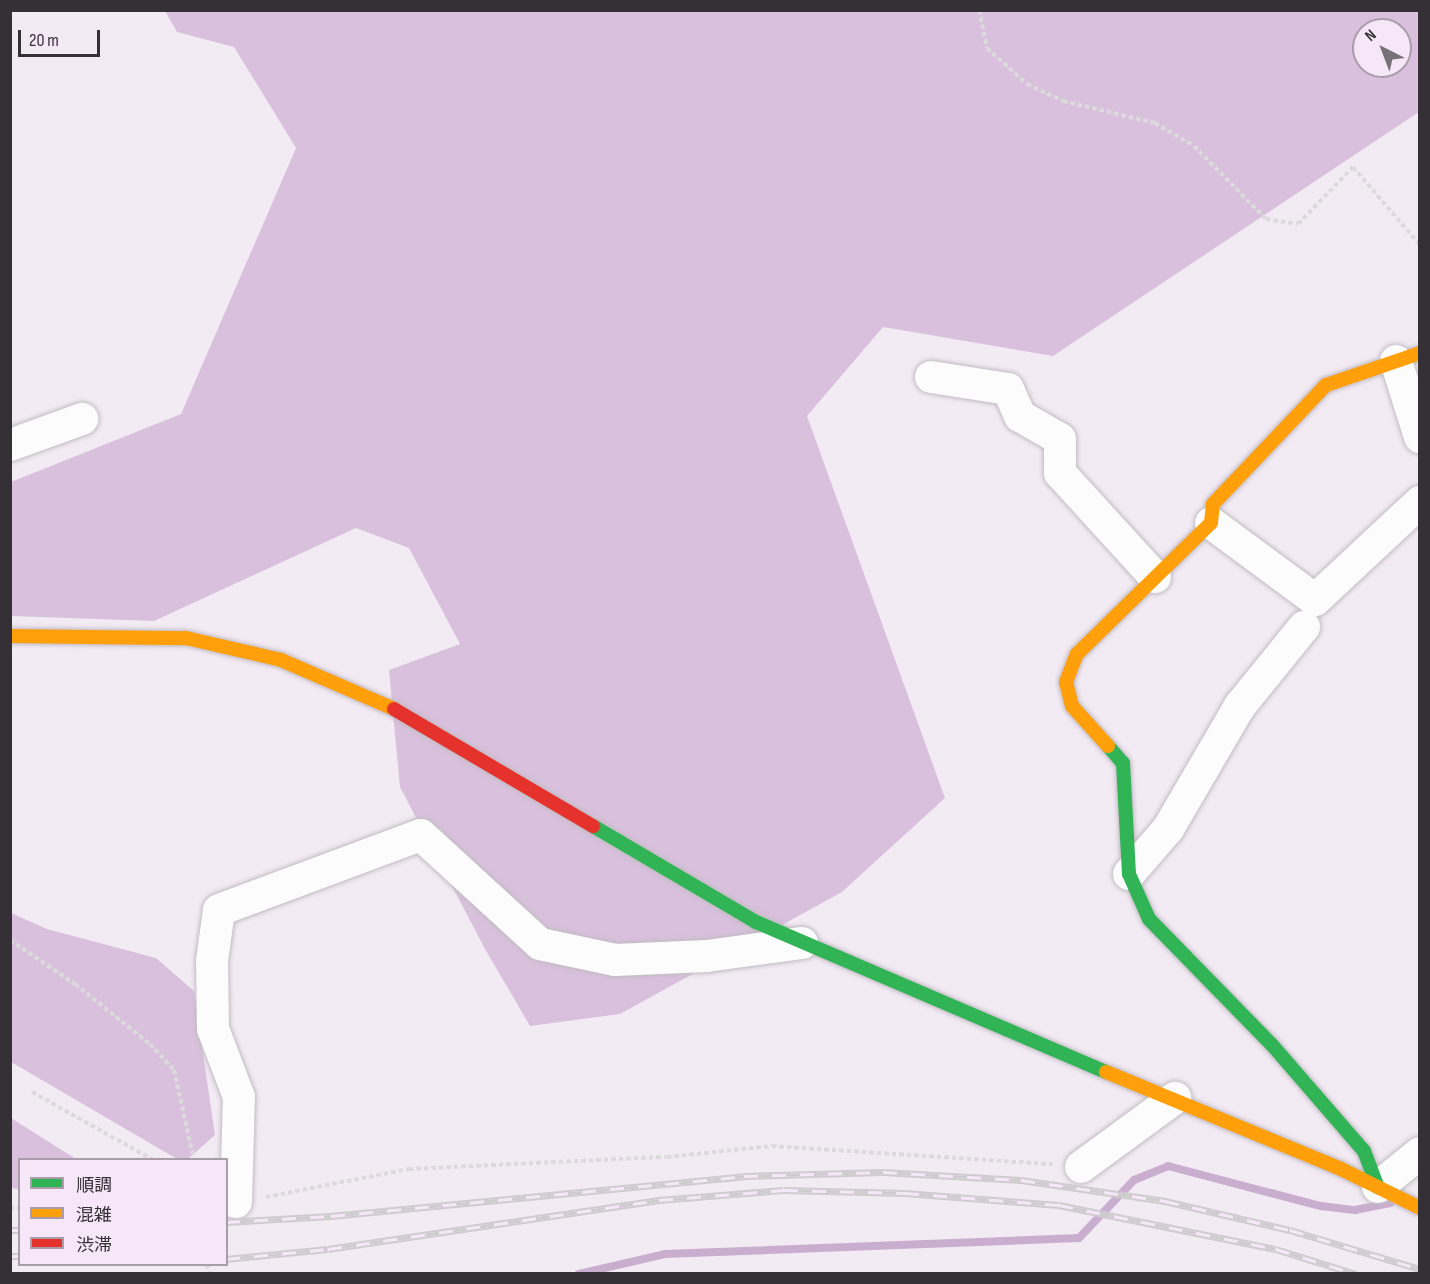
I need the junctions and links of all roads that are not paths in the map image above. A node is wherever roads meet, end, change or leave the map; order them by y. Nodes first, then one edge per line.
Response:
1 (1408, 357) edge
2 (931, 377) dead end
3 (82, 419) dead end
4 (1419, 437) edge
5 (10, 445) edge
6 (1419, 502) edge
7 (1211, 523) junction
8 (1155, 578) junction
9 (1304, 627) dead end
10 (10, 636) edge
11 (1129, 874) junction
12 (802, 943) junction
13 (1175, 1098) junction
14 (1419, 1153) edge
15 (1080, 1167) road end
16 (1381, 1189) junction
17 (236, 1202) road end
18 (1418, 1208) edge

1 - 4 street
1 - 7 street
2 - 8 street
3 - 5 street
6 - 7 street
7 - 8 street
8 - 11 street
9 - 11 street
10 - 12 street
11 - 16 street
12 - 13 street
12 - 17 street
13 - 15 street
13 - 16 street
14 - 16 street
16 - 18 street

